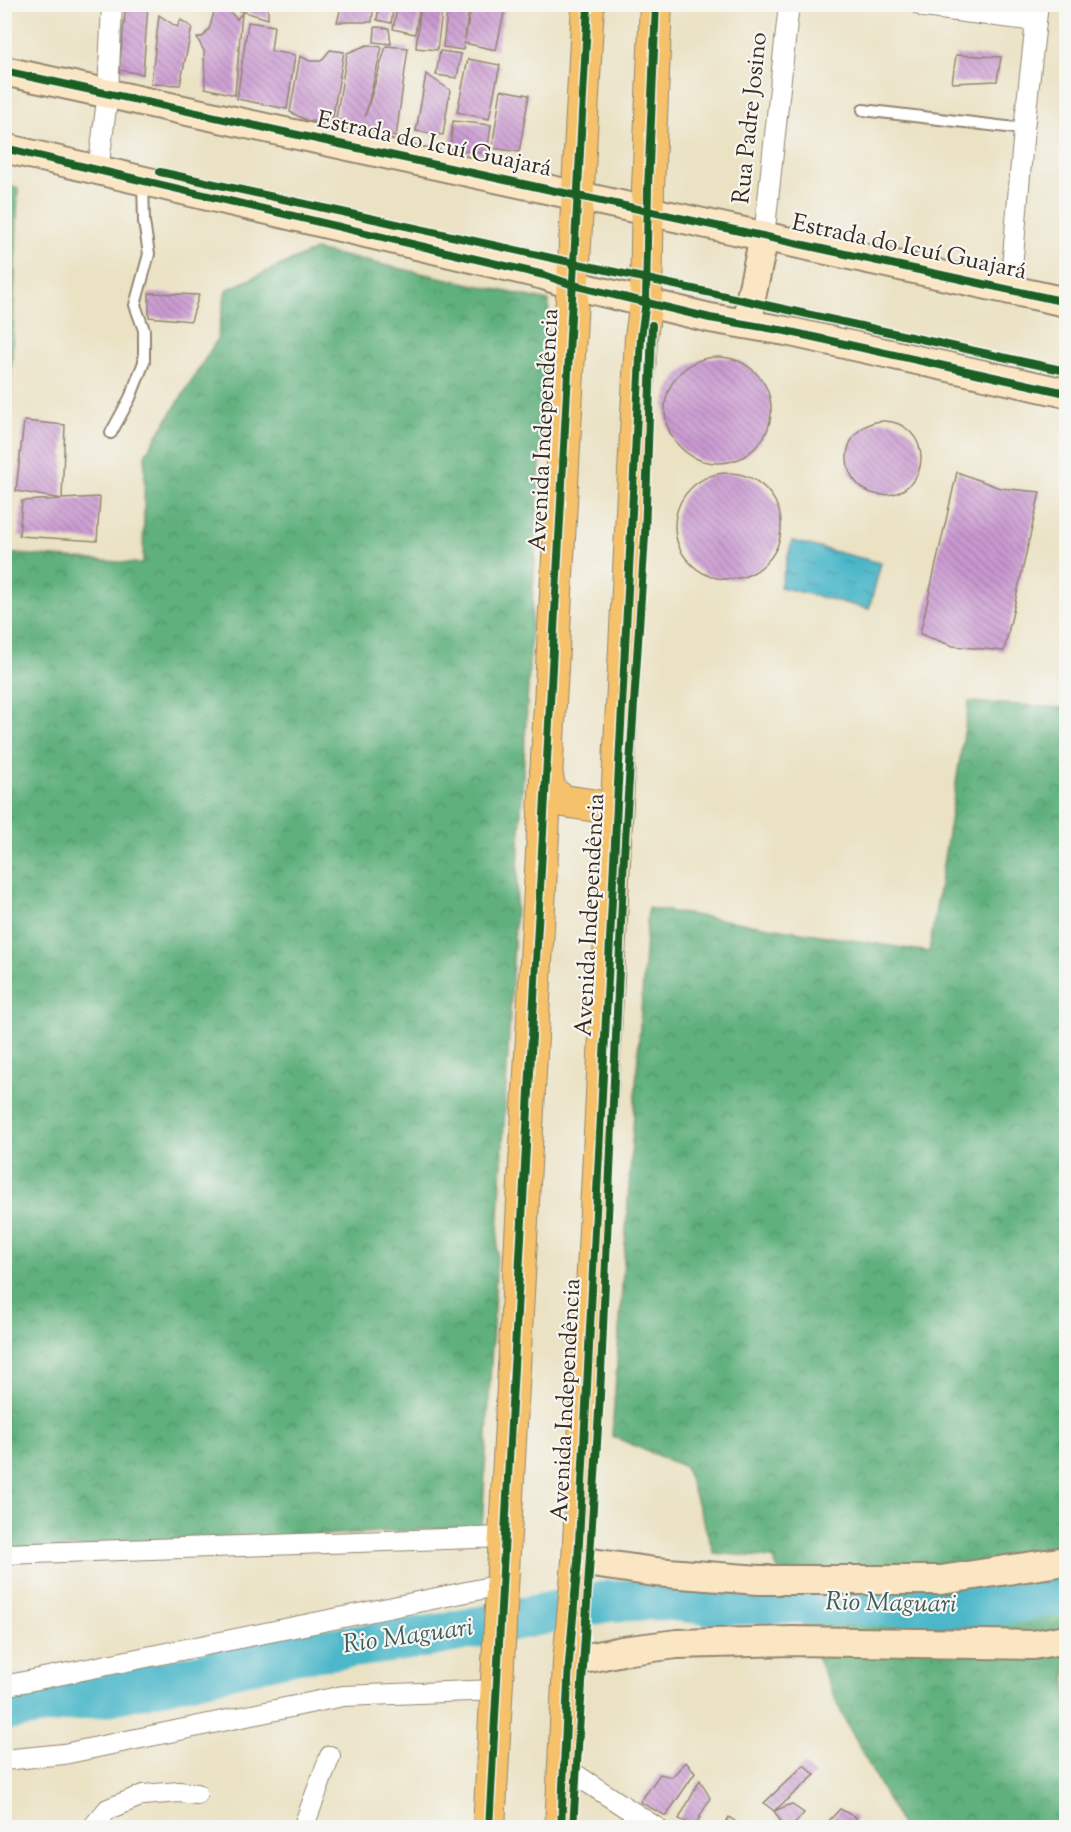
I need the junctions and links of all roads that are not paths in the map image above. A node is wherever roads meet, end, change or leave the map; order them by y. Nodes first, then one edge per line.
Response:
1 (112, 4) edge
2 (588, 4) edge
3 (656, 4) edge
4 (789, 4) edge
5 (919, 4) edge
6 (1037, 13) edge
7 (4, 71) edge
8 (108, 93) junction
9 (863, 110) dead end
10 (1024, 129) junction
11 (4, 148) edge
12 (98, 170) junction
13 (143, 181) junction
14 (578, 196) junction
15 (648, 212) junction
16 (764, 237) junction
17 (573, 285) junction
18 (1010, 291) junction
19 (646, 301) junction
20 (1066, 302) edge
21 (750, 324) junction
22 (1066, 393) edge
23 (111, 433) dead end
24 (546, 771) junction
25 (616, 809) junction
26 (504, 1537) junction
27 (4, 1554) edge
28 (1066, 1561) edge
29 (578, 1562) junction
30 (501, 1593) junction
31 (1066, 1639) edge
32 (570, 1657) junction
33 (496, 1679) junction
34 (4, 1686) edge
35 (330, 1756) dead end
36 (4, 1760) edge
37 (564, 1767) junction
38 (196, 1794) dead end
39 (92, 1827) edge
40 (303, 1827) edge
41 (489, 1827) edge
42 (561, 1827) edge
43 (657, 1827) edge

1 - 8 street
2 - 14 main road, Avenida Independência
3 - 15 main road, Avenida Independência
4 - 16 street, Rua Padre Josino
5 - 6 street
6 - 10 street
7 - 8 main road, Estrada do Icuí Guajará
8 - 12 street
8 - 14 main road, Estrada do Icuí Guajará
9 - 10 lane
10 - 18 street
11 - 12 main road
12 - 13 main road
13 - 17 main road
13 - 23 lane
14 - 15 main road, Estrada do Icuí Guajará
14 - 17 main road, Avenida Independência
15 - 16 main road, Estrada do Icuí Guajará
15 - 19 main road, Avenida Independência
16 - 18 main road, Estrada do Icuí Guajará
16 - 21 main road
17 - 19 main road
17 - 24 main road, Avenida Independência
18 - 20 main road, Estrada do Icuí Guajará
19 - 21 main road
19 - 25 main road, Avenida Independência
21 - 22 main road
24 - 25 main road
24 - 26 main road, Avenida Independência
25 - 29 main road, Avenida Independência
26 - 27 street
26 - 30 main road, Avenida Independência
28 - 29 main road
29 - 32 main road, Avenida Independência
30 - 33 main road, Avenida Independência
30 - 34 street
31 - 32 main road
32 - 37 main road, Avenida Independência
33 - 36 street
33 - 41 main road, Avenida Independência
35 - 40 street
37 - 42 main road, Avenida Independência
37 - 43 street
38 - 39 street

